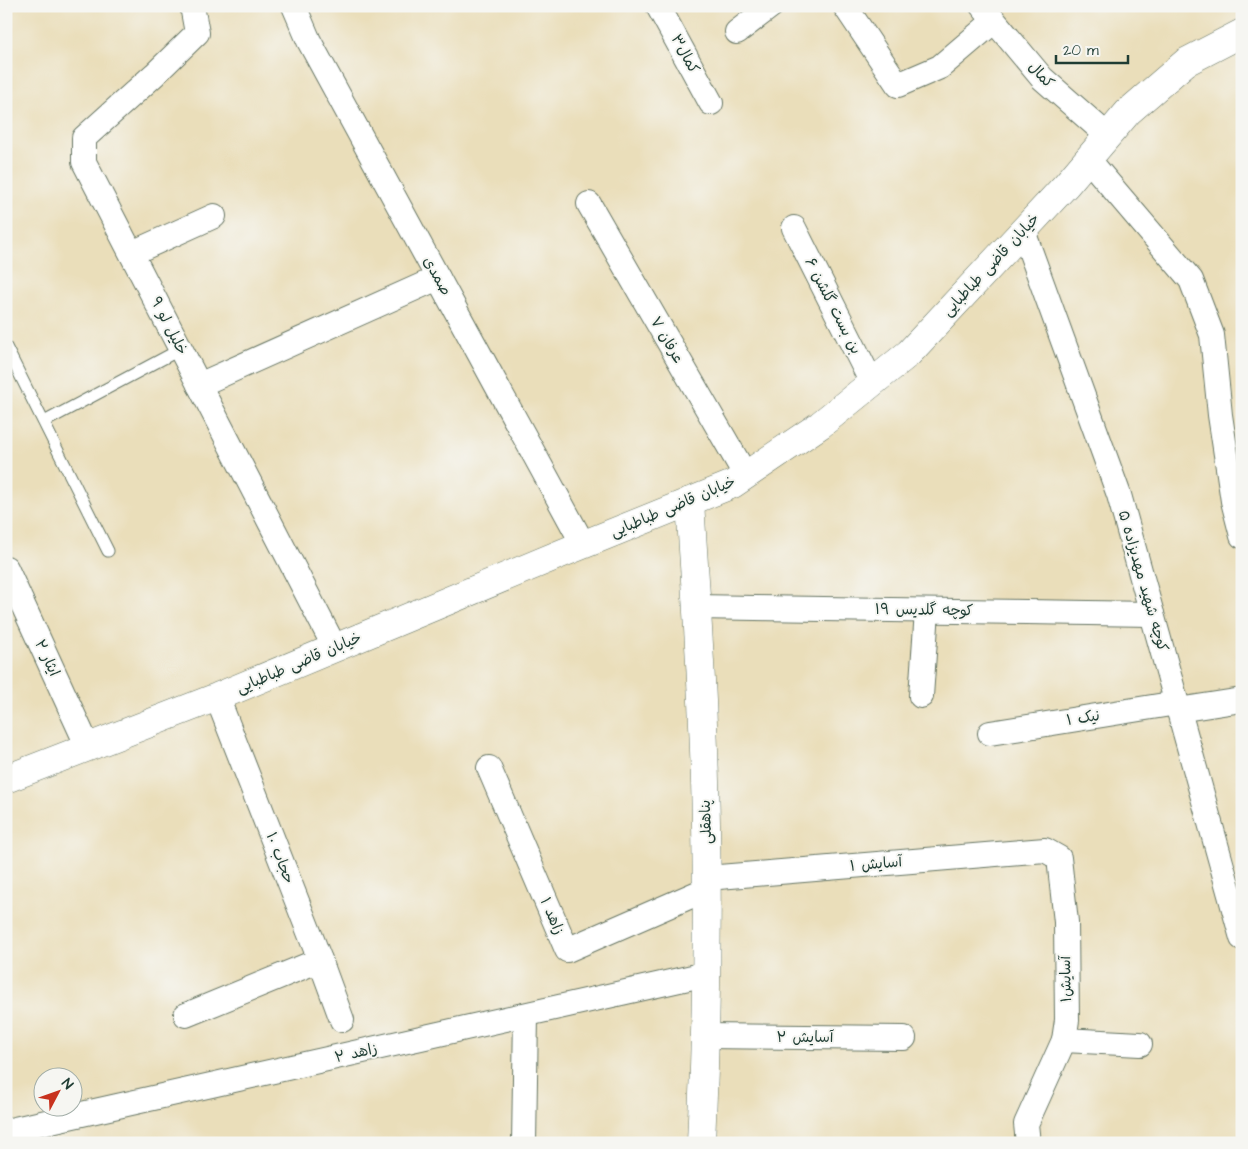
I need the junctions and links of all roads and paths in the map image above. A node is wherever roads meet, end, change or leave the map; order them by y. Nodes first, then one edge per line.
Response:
1 (192, 6) edge
2 (294, 6) edge
3 (658, 6) edge
4 (771, 6) edge
5 (845, 6) edge
6 (988, 14) edge
7 (738, 32) dead end
8 (1242, 33) edge
9 (711, 102) dead end
10 (1108, 136) junction
11 (1088, 159) junction
12 (589, 204) dead end
13 (214, 216) dead end
14 (794, 228) dead end
15 (1023, 231) junction
16 (132, 253) junction
17 (438, 278) junction
18 (6, 347) edge
19 (181, 349) junction
20 (872, 383) junction
21 (199, 385) junction
22 (44, 422) junction
23 (746, 476) junction
24 (690, 502) junction
25 (1242, 536) edge
26 (584, 544) junction
27 (108, 551) dead end
28 (6, 568) edge
29 (696, 607) junction
30 (927, 610) junction
31 (1152, 614) junction
32 (335, 648) junction
33 (217, 696) junction
34 (921, 696) dead end
35 (1242, 700) edge
36 (1178, 706) junction
37 (990, 733) dead end
38 (88, 747) junction
39 (489, 768) dead end
40 (6, 779) edge
41 (1045, 850) joint
42 (707, 883) junction
43 (1242, 938) edge
44 (320, 960) junction
45 (706, 974) junction
46 (526, 1014) junction
47 (186, 1015) dead end
48 (342, 1020) dead end
49 (706, 1036) junction
50 (904, 1038) dead end
51 (1064, 1040) junction
52 (1140, 1044) dead end
53 (6, 1131) edge
54 (524, 1143) edge
55 (701, 1143) edge
56 (1028, 1143) edge

1 - 16 street, خلیل لو ۹
2 - 17 street, صمدی
3 - 9 street, کمال۳
4 - 7 street
5 - 6 street
6 - 10 street, کمال
8 - 10 street, خیابان قاضی طباطبایی
10 - 11 street, خیابان قاضی طباطبایی
11 - 15 street, خیابان قاضی طباطبایی
11 - 25 street
12 - 23 street, عرفان ۷
13 - 16 street
14 - 20 street, بن بست گلشن ۶
15 - 20 street, خیابان قاضی طباطبایی
15 - 31 street, کوچه شهید مهدیزاده ۵
16 - 19 street, خلیل لو ۹
17 - 21 street
17 - 26 street, صمدی
18 - 22 lane
19 - 21 street, خلیل لو ۹
19 - 22 lane
20 - 23 street, خیابان قاضی طباطبایی
21 - 32 street, خلیل لو ۹
22 - 27 lane
23 - 24 street, خیابان قاضی طباطبایی
24 - 26 street, خیابان قاضی طباطبایی
24 - 29 street, پناهقلی
26 - 32 street, خیابان قاضی طباطبایی
28 - 38 street, ایثار ۲
29 - 30 street, کوچه گلدیس ۱۹
29 - 42 street, پناهقلی
30 - 31 street, کوچه گلدیس ۱۹
30 - 34 street
31 - 36 street, کوچه شهید مهدیزاده ۵
32 - 33 street, خیابان قاضی طباطبایی
33 - 38 street, خیابان قاضی طباطبایی
33 - 44 street, حجاب ۱۰
35 - 36 street, نیک ۱
36 - 37 street, نیک ۱
36 - 43 street, کوچه شهید مهدیزاده ۵
38 - 40 street, خیابان قاضی طباطبایی
39 - 42 street, زاهد ۱
41 - 42 street, آسایش ۱
41 - 51 street, آسایش۱
42 - 45 street, پناهقلی
44 - 47 street
44 - 48 street, حجاب ۱۰
45 - 46 street, زاهد ۲
45 - 49 street, پناهقلی
46 - 53 street, زاهد ۲
46 - 54 street
49 - 50 street, آسایش ۲
49 - 55 street, پناهقلی
51 - 52 street
51 - 56 street

